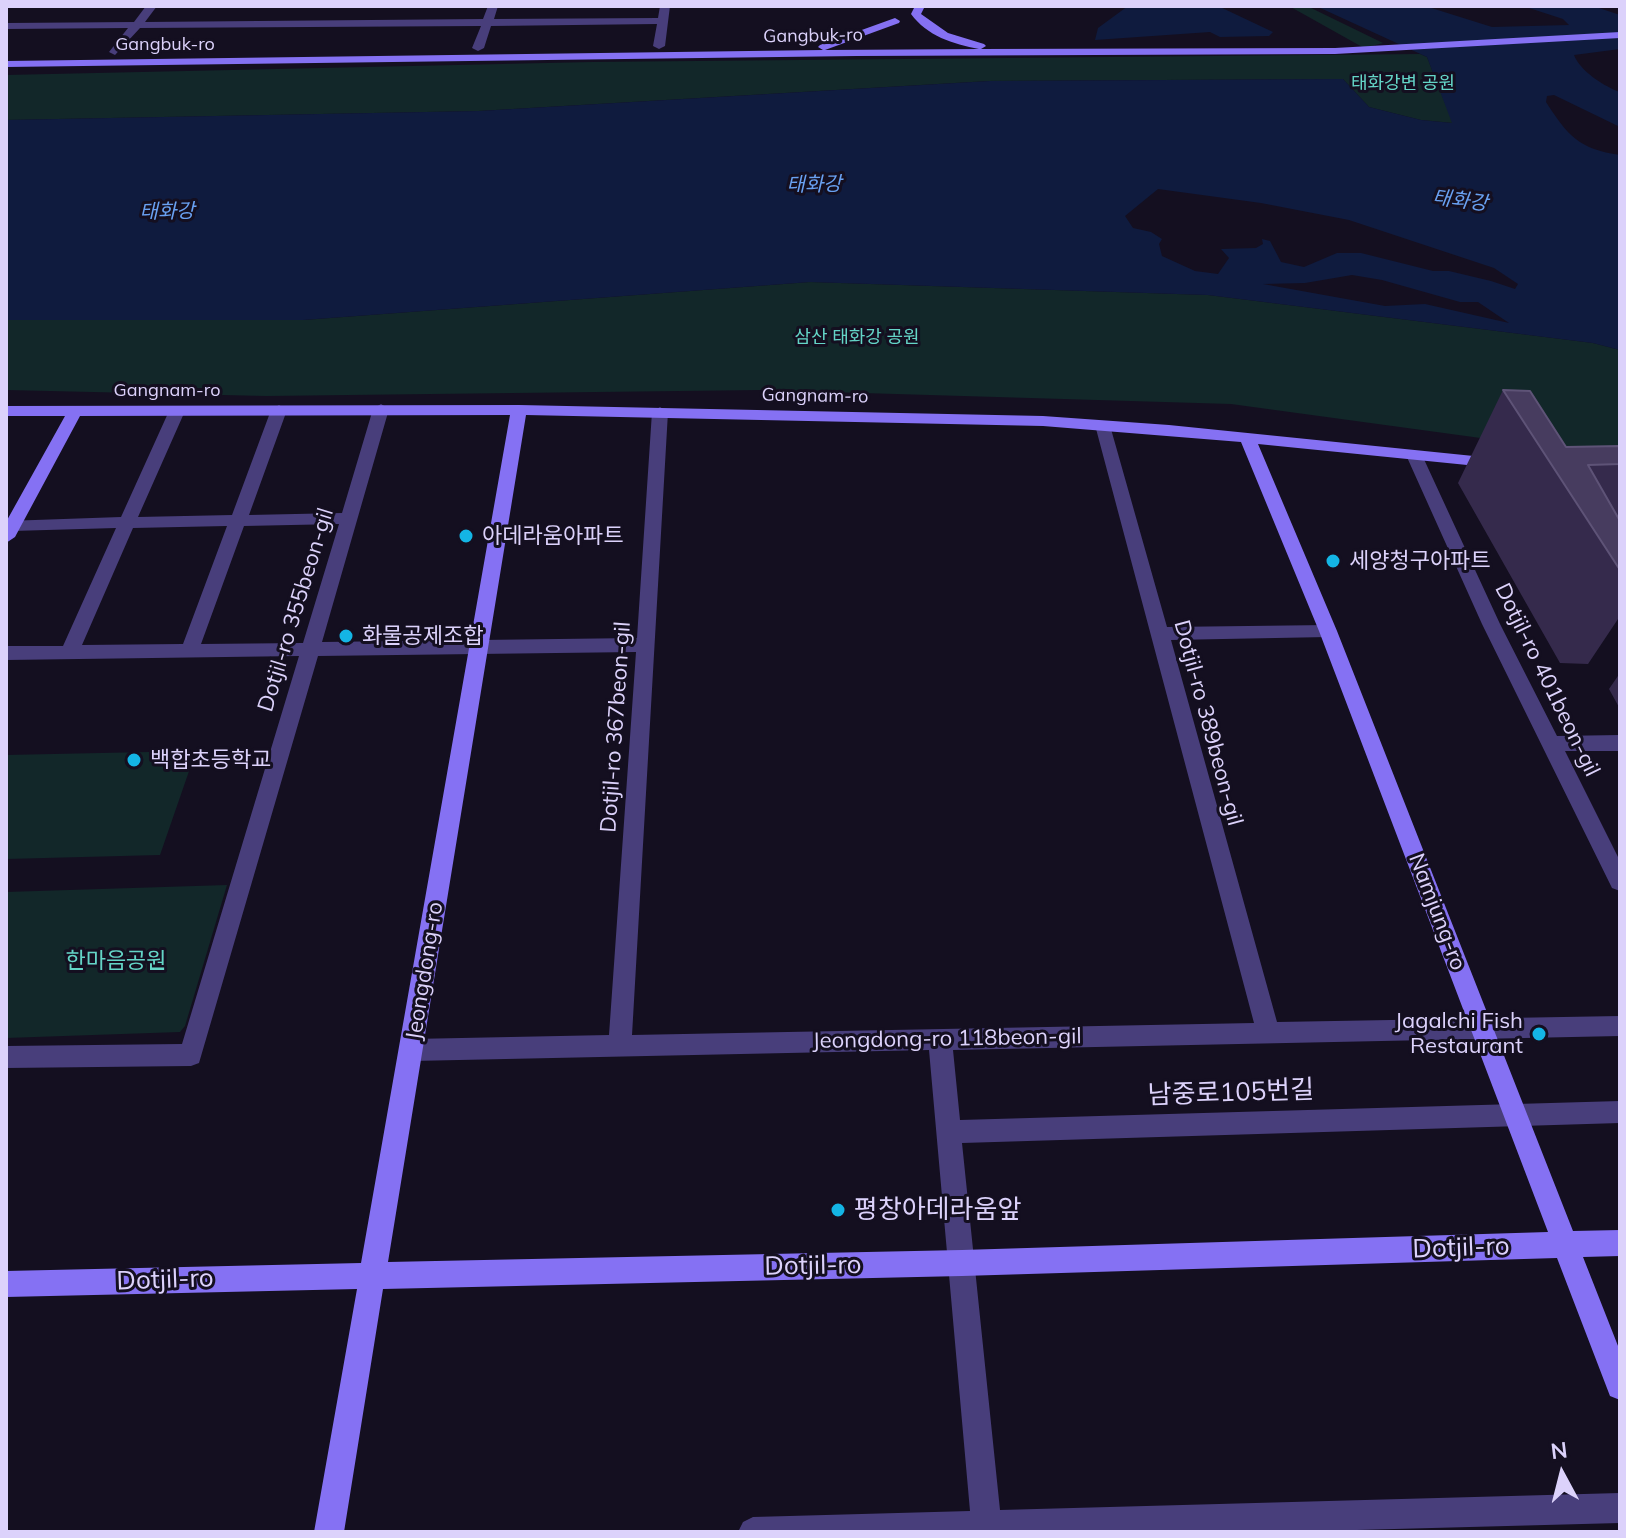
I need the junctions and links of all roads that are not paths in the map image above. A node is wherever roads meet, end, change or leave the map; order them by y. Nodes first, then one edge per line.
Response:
1 (152, 6) edge
2 (493, 6) edge
3 (665, 6) edge
4 (920, 6) edge
5 (663, 21) junction
6 (895, 21) junction
7 (487, 23) junction
8 (137, 25) junction
9 (6, 26) edge
10 (1620, 35) edge
11 (659, 46) dead end
12 (478, 48) dead end
13 (115, 52) dead end
14 (881, 53) junction
15 (1020, 53) junction
16 (781, 54) junction
17 (6, 58) edge
18 (168, 63) junction
19 (6, 64) edge
20 (6, 72) edge
21 (381, 409) junction
22 (279, 410) junction
23 (519, 410) junction
24 (6, 411) edge
25 (75, 411) junction
26 (177, 411) junction
27 (660, 412) junction
28 (1103, 425) junction
29 (1248, 440) junction
30 (1414, 455) junction
31 (1511, 465) edge
32 (348, 518) junction
33 (239, 520) junction
34 (127, 523) junction
35 (9, 531) edge
36 (1328, 631) junction
37 (1159, 634) junction
38 (646, 645) junction
39 (190, 649) junction
40 (309, 649) junction
41 (478, 649) junction
42 (70, 651) junction
43 (6, 653) edge
44 (1620, 743) edge
45 (1553, 744) junction
46 (1620, 882) edge
47 (1620, 1026) edge
48 (1482, 1028) junction
49 (1268, 1033) junction
50 (940, 1039) junction
51 (620, 1046) junction
52 (412, 1050) junction
53 (6, 1057) edge
54 (1620, 1112) edge
55 (1514, 1114) junction
56 (949, 1132) junction
57 (1620, 1243) edge
58 (1567, 1245) junction
59 (962, 1263) junction
60 (372, 1274) junction
61 (6, 1284) edge
62 (1620, 1386) edge
63 (1620, 1508) edge
64 (1398, 1523) edge
65 (1196, 1526) edge
66 (987, 1528) edge
67 (769, 1531) edge
68 (329, 1532) edge

1 - 8 street
2 - 7 street
3 - 5 street
4 - 6 main road
4 - 15 main road
5 - 7 street
5 - 11 street
6 - 14 main road
6 - 16 main road
7 - 8 street
7 - 12 street
8 - 9 street
8 - 13 street
10 - 15 main road, Gangbuk-ro
14 - 15 main road, Gangbuk-ro
14 - 16 main road, Gangbuk-ro
16 - 18 main road, Gangbuk-ro
17 - 18 main road
18 - 19 main road, Gangbuk-ro
18 - 20 main road
21 - 22 main road, Gangnam-ro
21 - 23 main road, Gangnam-ro
21 - 32 street, Dotjil-ro 355beon-gil
22 - 26 main road, Gangnam-ro
22 - 33 street
23 - 27 main road, Gangnam-ro
23 - 41 main road, Jeongdong-ro
24 - 25 main road, Gangnam-ro
25 - 26 main road, Gangnam-ro
25 - 35 main road
26 - 34 street
27 - 28 main road, Gangnam-ro
27 - 38 street, Dotjil-ro 367beon-gil
28 - 29 main road, Gangnam-ro
28 - 37 street, Dotjil-ro 389beon-gil
29 - 30 main road, Gangnam-ro
29 - 36 main road, Namjung-ro
30 - 31 main road, Gangnam-ro
30 - 45 street, Dotjil-ro 401beon-gil
32 - 33 street
32 - 40 street, Dotjil-ro 355beon-gil
33 - 34 street
33 - 39 street
34 - 35 street
34 - 42 street
36 - 37 street
36 - 48 main road, Namjung-ro
37 - 49 street, Dotjil-ro 389beon-gil
38 - 41 street
38 - 51 street, Dotjil-ro 367beon-gil
39 - 40 street
39 - 42 street
40 - 41 street
40 - 53 street, Dotjil-ro 355beon-gil
41 - 52 main road, Jeongdong-ro
42 - 43 street
44 - 45 street
45 - 46 street, Dotjil-ro 401beon-gil
47 - 48 street, Jeongdong-ro 118beon-gil
48 - 49 street, Jeongdong-ro 118beon-gil
48 - 55 main road, Namjung-ro
49 - 50 street, Jeongdong-ro 118beon-gil
50 - 51 street, Jeongdong-ro 118beon-gil
50 - 56 street
51 - 52 street, Jeongdong-ro 118beon-gil
52 - 60 main road, Jeongdong-ro
54 - 55 street, 남중로105번길
55 - 56 street, 남중로105번길
55 - 58 main road, Namjung-ro
56 - 59 street
57 - 58 main road, Dotjil-ro
58 - 59 main road, Dotjil-ro
58 - 62 main road, Namjung-ro
59 - 60 main road, Dotjil-ro
59 - 66 street
60 - 61 main road, Dotjil-ro
60 - 68 main road, Jeongdong-ro
63 - 64 street
64 - 65 street
65 - 66 street
66 - 67 street

